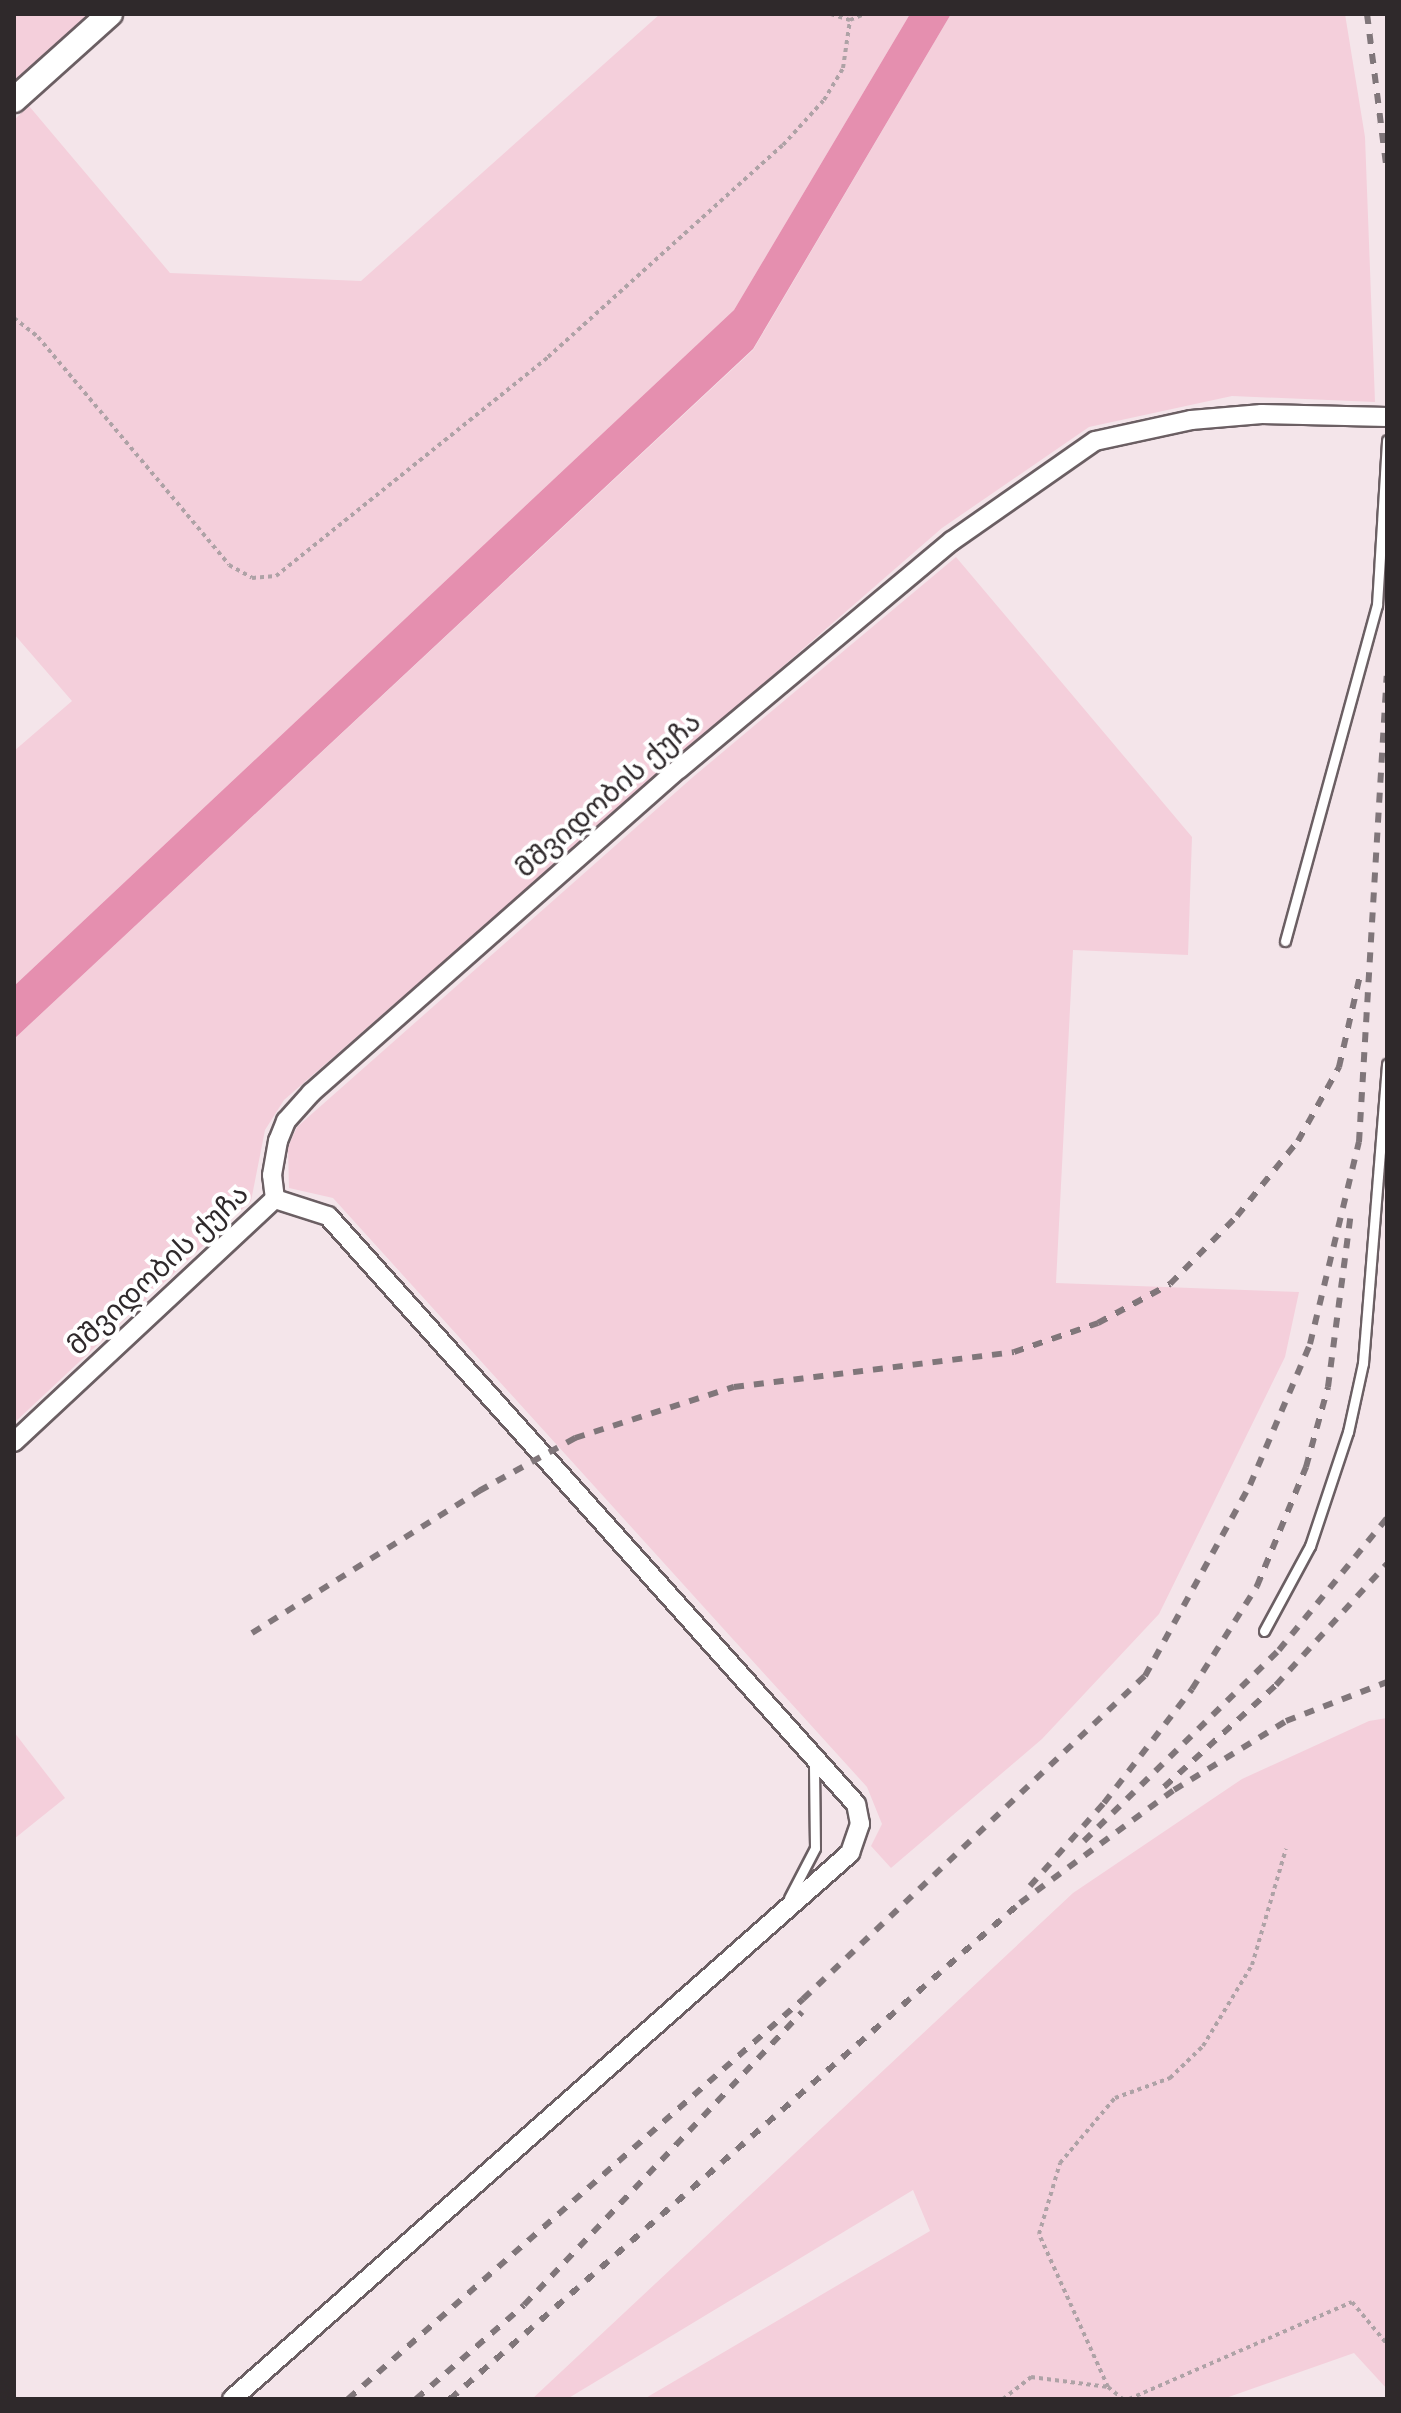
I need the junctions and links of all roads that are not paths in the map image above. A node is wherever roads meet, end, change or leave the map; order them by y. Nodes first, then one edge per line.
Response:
1 (110, 14) edge
2 (14, 100) edge
3 (1387, 417) edge
4 (1387, 440) edge
5 (1285, 941) dead end
6 (1387, 1064) edge
7 (275, 1199) junction
8 (14, 1442) edge
9 (1264, 1631) dead end
10 (814, 1756) junction
11 (775, 1919) junction
12 (232, 2399) edge

1 - 2 main road
3 - 7 street, მშვიდობის ქუჩა
4 - 5 lane
6 - 9 lane
7 - 8 street, მშვიდობის ქუჩა
7 - 10 street
10 - 11 lane
10 - 11 street
11 - 12 street

